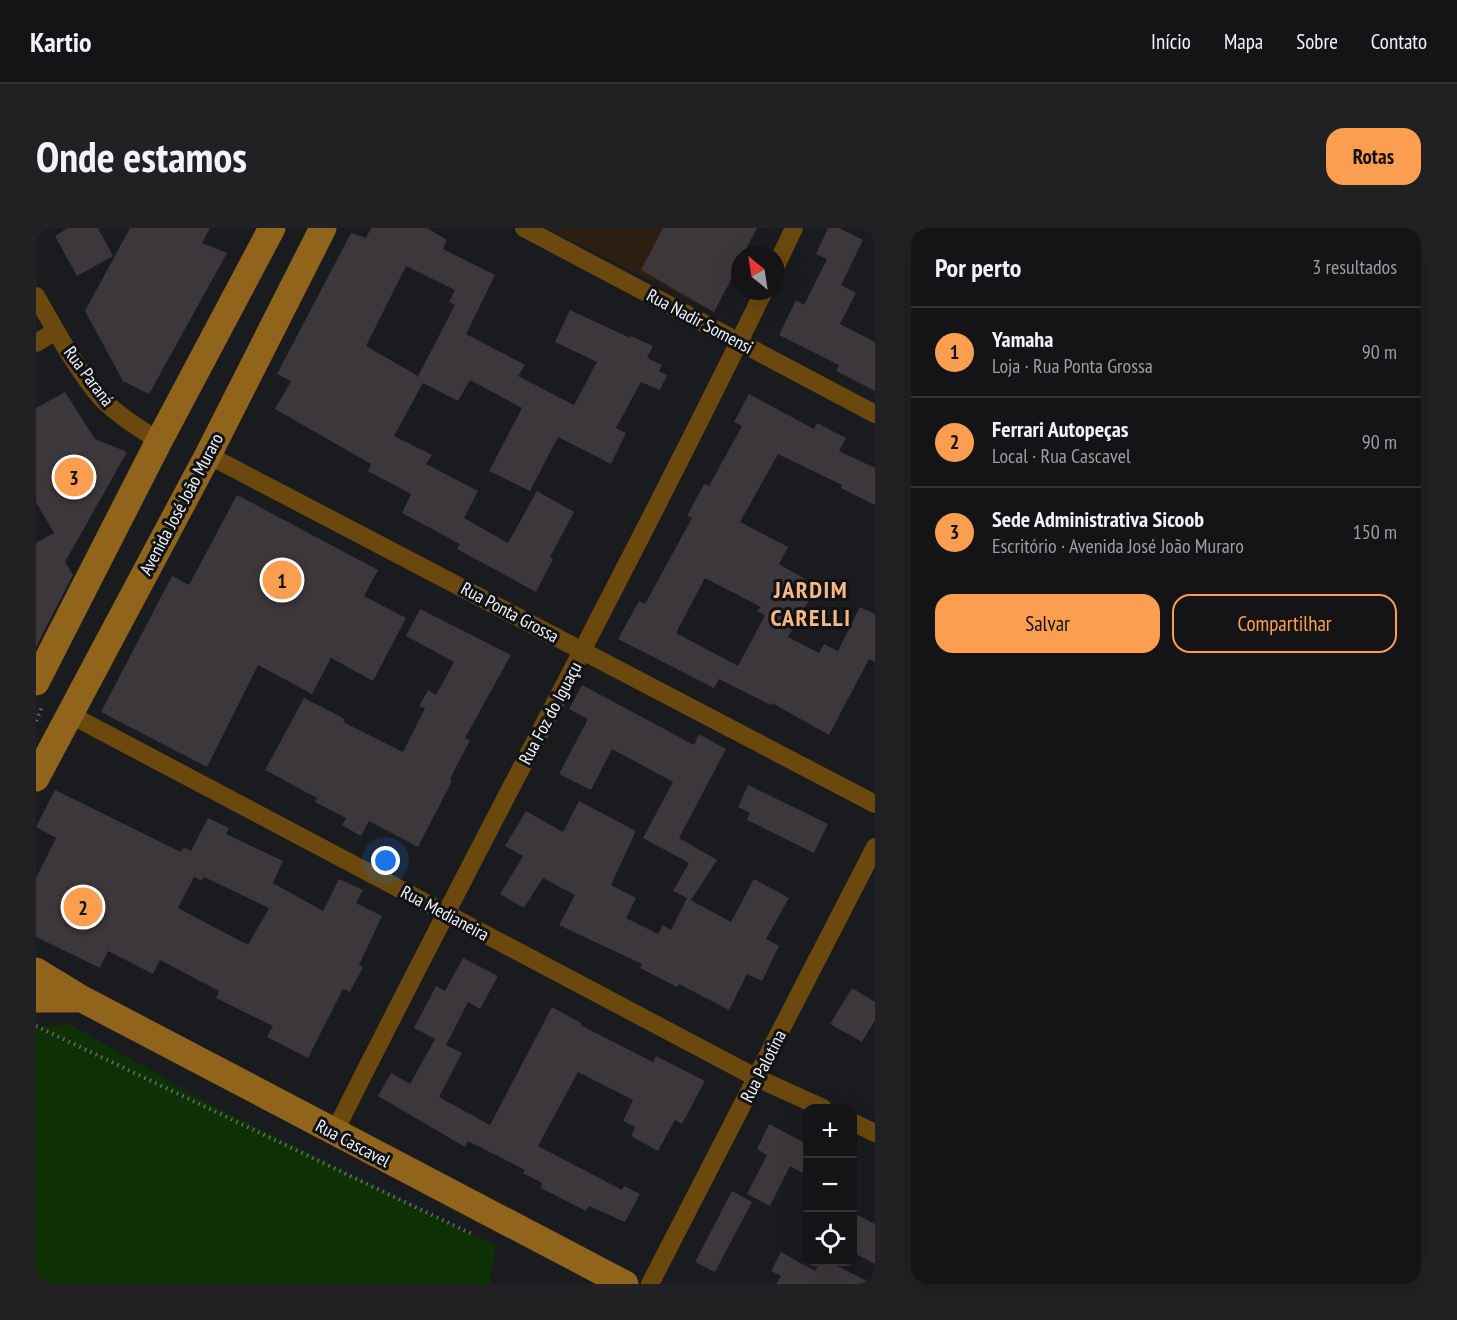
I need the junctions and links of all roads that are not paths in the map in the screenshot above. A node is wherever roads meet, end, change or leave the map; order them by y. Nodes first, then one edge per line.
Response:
1 (272, 228) edge
2 (323, 228) edge
3 (525, 228) edge
4 (794, 228) edge
5 (785, 247) edge
6 (36, 296) edge
7 (760, 300) edge
8 (56, 331) junction
9 (739, 342) junction
10 (36, 343) edge
11 (875, 414) edge
12 (159, 441) junction
13 (208, 455) junction
14 (70, 615) junction
15 (111, 634) junction
16 (583, 651) junction
17 (36, 682) edge
18 (69, 714) junction
19 (36, 778) edge
20 (875, 804) edge
21 (875, 847) edge
22 (444, 912) junction
23 (36, 971) edge
24 (36, 999) edge
25 (82, 999) junction
26 (757, 1078) junction
27 (814, 1104) edge
28 (857, 1124) edge
29 (334, 1133) junction
30 (875, 1133) edge
31 (625, 1284) edge
32 (650, 1284) edge

1 - 12 main road
2 - 13 main road, Avenida José João Muraro
3 - 9 street, Rua Nadir Somensi
4 - 5 street
6 - 8 street, Rua Paraná
7 - 9 street, Rua Foz do Iguaçu
8 - 10 street
8 - 12 street, Rua Paraná
9 - 11 street, Rua Nadir Somensi
9 - 16 street, Rua Foz do Iguaçu
12 - 14 main road
13 - 15 main road, Avenida José João Muraro
13 - 16 street, Rua Ponta Grossa
14 - 15 main road
14 - 17 main road
15 - 18 main road, Avenida José João Muraro
16 - 20 street, Rua Ponta Grossa
16 - 22 street, Rua Foz do Iguaçu
18 - 19 main road, Avenida José João Muraro
18 - 22 street, Rua Medianeira
21 - 26 street, Rua Palotina
22 - 26 street, Rua Medianeira
22 - 29 street, Rua Foz do Iguaçu
23 - 25 main road, Rua Cascavel
24 - 25 main road, Rua Cascavel
25 - 29 main road, Rua Cascavel
26 - 27 street, Rua Medianeira
26 - 32 street, Rua Palotina
28 - 30 street
29 - 31 main road, Rua Cascavel

